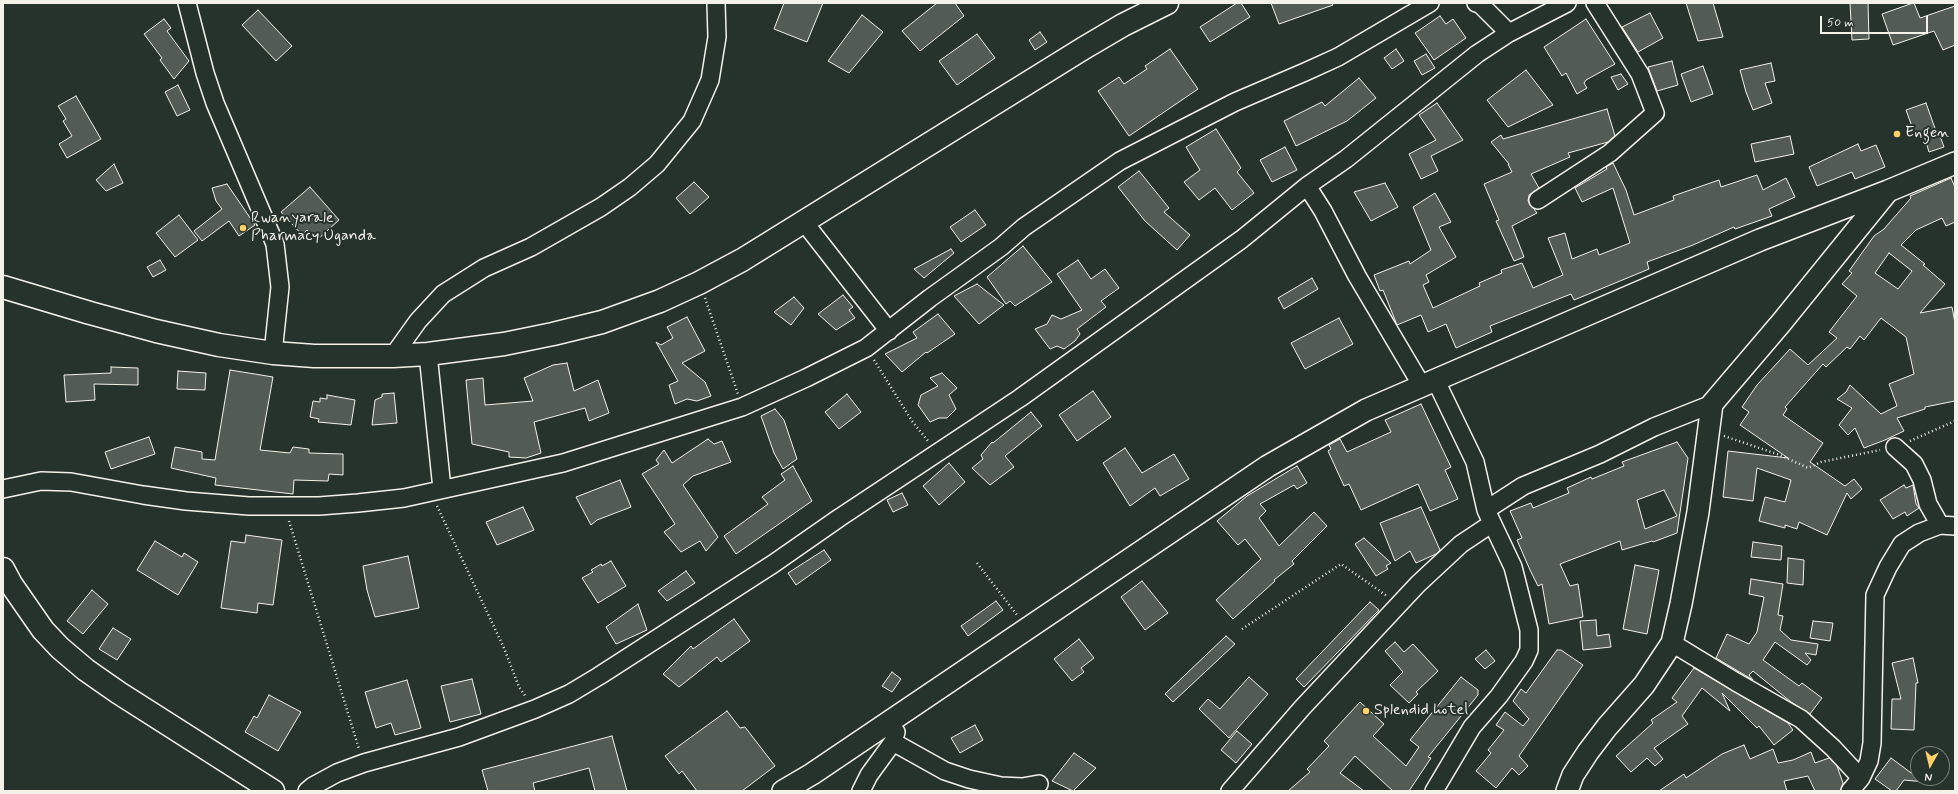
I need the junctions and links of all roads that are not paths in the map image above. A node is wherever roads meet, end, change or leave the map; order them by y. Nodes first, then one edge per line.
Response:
1 (187, 3) edge
2 (716, 3) edge
3 (1167, 3) edge
4 (1430, 3) edge
5 (1476, 3) edge
6 (1567, 3) edge
7 (1595, 3) edge
8 (1509, 33) junction
9 (1955, 163) edge
10 (1307, 186) junction
11 (1888, 191) junction
12 (1538, 200) dead end
13 (804, 222) junction
14 (3, 287) edge
15 (889, 331) junction
16 (273, 353) junction
17 (428, 354) junction
18 (393, 356) junction
19 (1429, 383) junction
20 (1712, 404) junction
21 (1895, 447) road end
22 (3, 489) edge
23 (436, 490) junction
24 (1489, 517) junction
25 (1948, 526) edge
26 (3, 570) edge
27 (1672, 643) junction
28 (897, 716) junction
29 (893, 742) junction
30 (1861, 778) junction
31 (1038, 784) dead end
32 (273, 791) edge
33 (307, 791) edge
34 (783, 791) edge
35 (861, 791) edge
36 (1230, 791) edge
37 (1434, 791) edge
38 (1567, 791) edge
39 (1850, 791) edge

1 - 16 street
2 - 18 street
3 - 13 highway
4 - 15 street
5 - 8 street
6 - 8 street
7 - 12 street
8 - 10 street
9 - 11 street
10 - 19 street
10 - 33 street
11 - 19 street
11 - 20 street
13 - 15 street
13 - 17 highway
14 - 16 highway
15 - 23 street
16 - 18 highway
17 - 18 highway
17 - 23 street
19 - 24 street
19 - 28 street
20 - 24 street
20 - 27 street
21 - 25 street
22 - 23 street
24 - 36 street
24 - 37 street
25 - 30 street
26 - 32 highway
27 - 30 street
27 - 38 street
28 - 29 street
28 - 34 street
29 - 31 street
29 - 35 street
30 - 39 street

